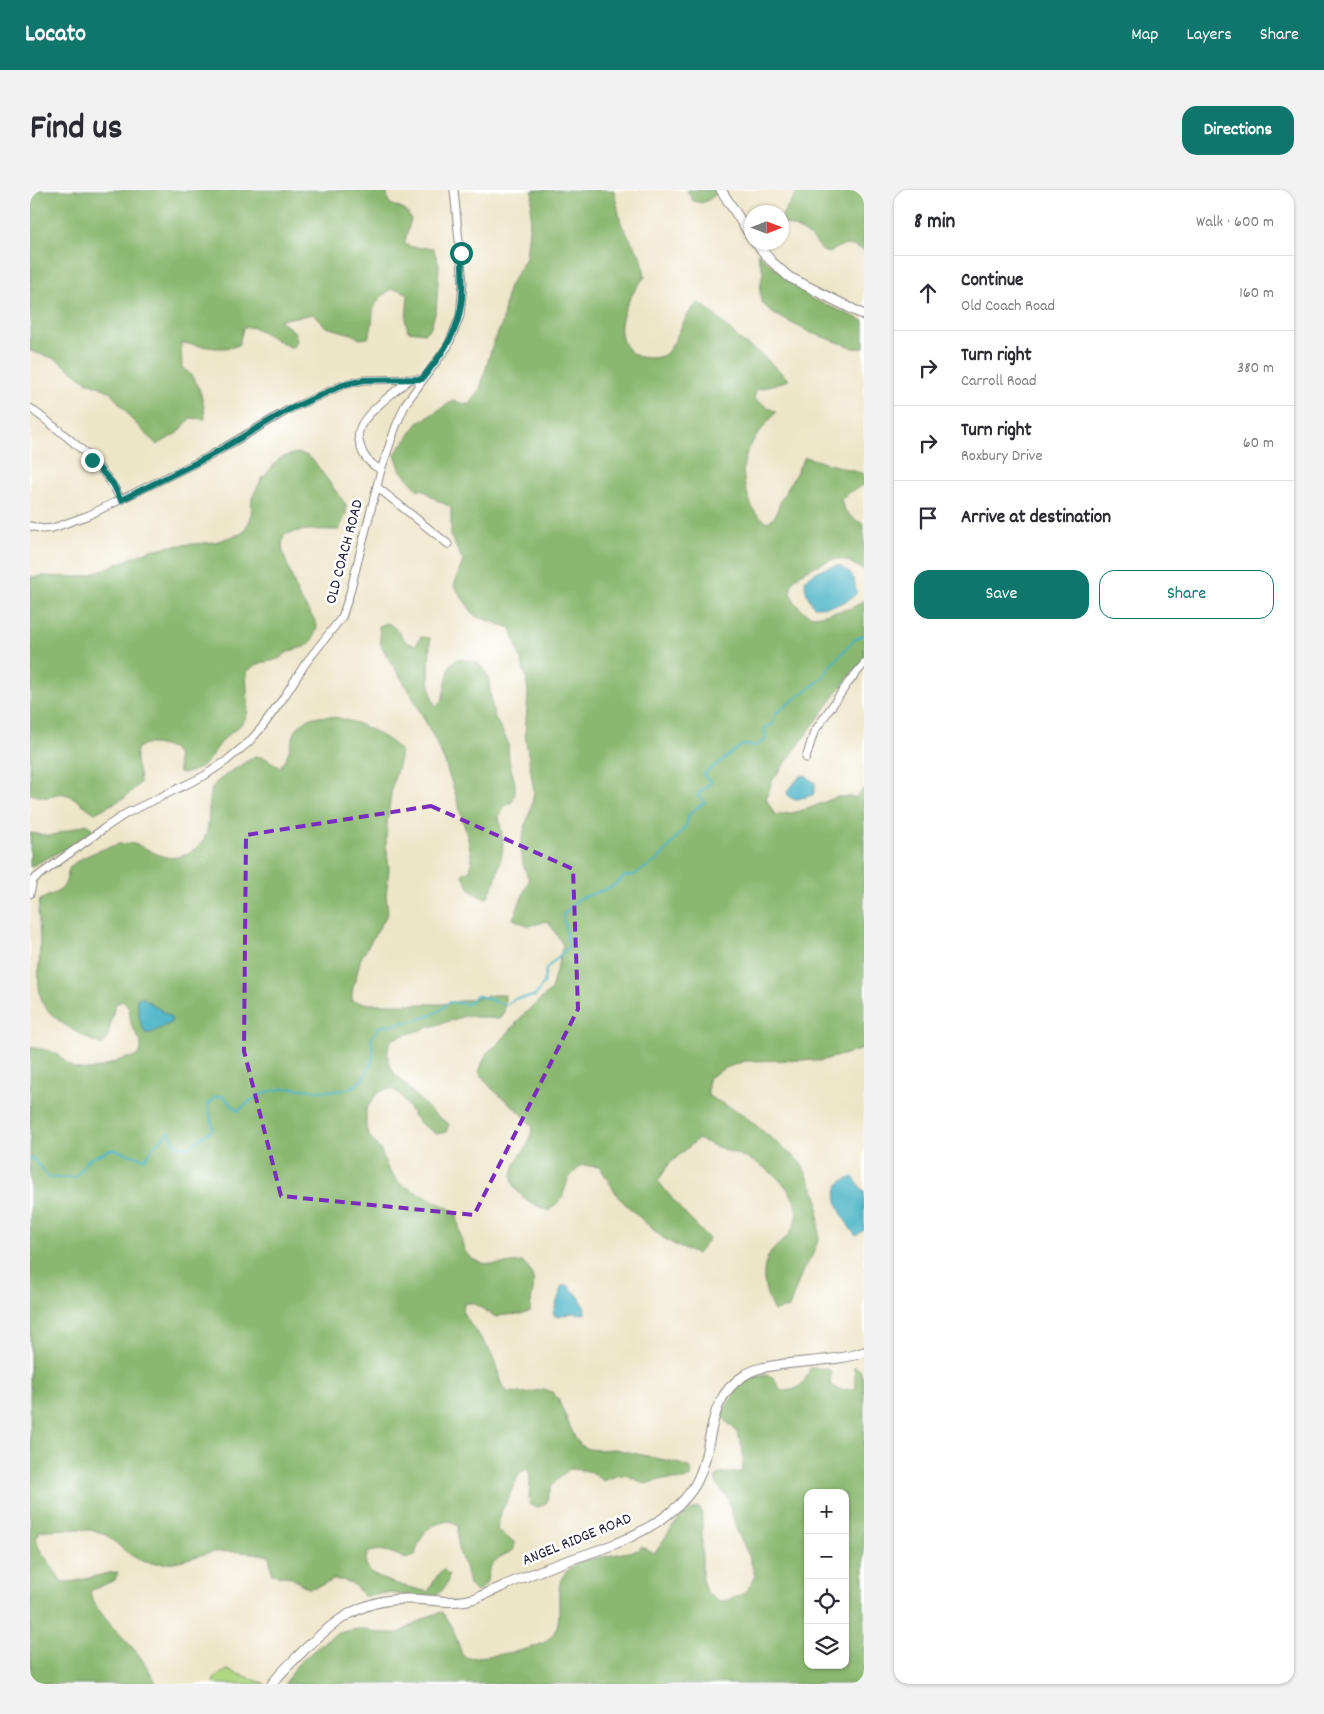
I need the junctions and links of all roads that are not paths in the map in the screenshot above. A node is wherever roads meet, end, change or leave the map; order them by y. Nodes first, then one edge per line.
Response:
1 (454, 190) edge
2 (721, 190) edge
3 (744, 226) edge
4 (761, 250) edge
5 (864, 315) edge
6 (410, 378) junction
7 (422, 379) junction
8 (30, 408) edge
9 (381, 470) junction
10 (377, 487) junction
11 (121, 500) junction
12 (30, 526) edge
13 (448, 544) dead end
14 (864, 664) edge
15 (806, 758) dead end
16 (32, 881) edge
17 (30, 894) edge
18 (864, 1352) edge
19 (272, 1684) edge

1 - 7 street, OLD COACH ROAD
2 - 3 street
4 - 5 street
6 - 7 street
6 - 9 street
6 - 11 street
7 - 9 street, OLD COACH ROAD
8 - 11 street
9 - 10 street, OLD COACH ROAD
10 - 13 street
10 - 16 street, OLD COACH ROAD
11 - 12 street
14 - 15 street
16 - 17 street
18 - 19 street, ANGEL RIDGE ROAD

